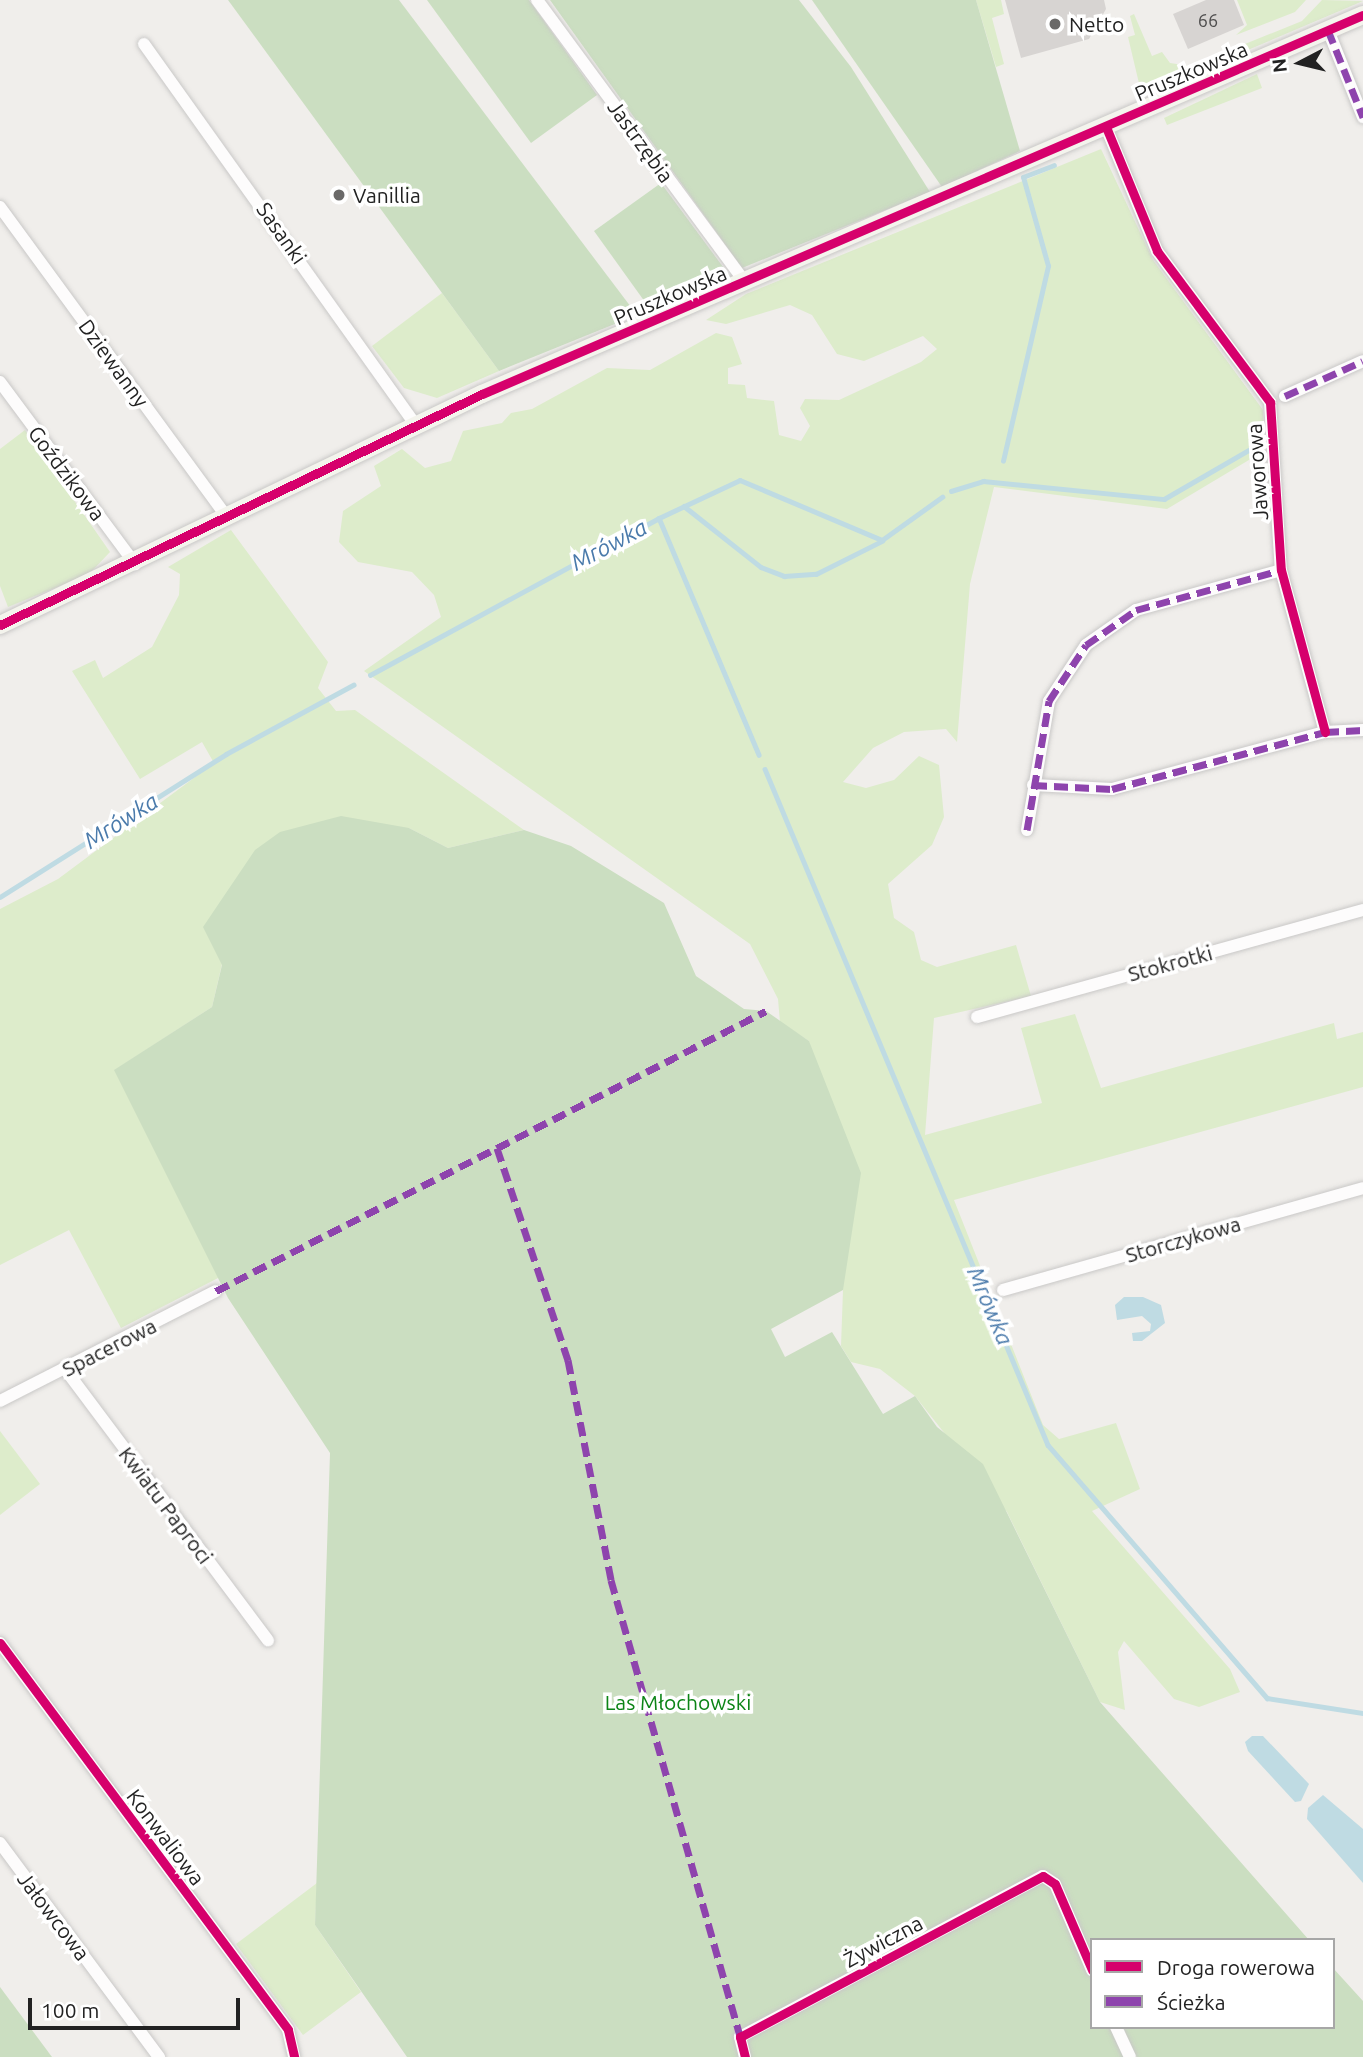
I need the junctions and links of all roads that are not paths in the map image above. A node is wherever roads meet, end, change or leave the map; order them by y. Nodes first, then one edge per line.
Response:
1 (537, 0) edge
2 (1363, 15) edge
3 (1328, 30) junction
4 (144, 44) dead end
5 (1362, 109) edge
6 (1106, 127) junction
7 (0, 207) edge
8 (745, 282) junction
9 (1363, 361) edge
10 (0, 382) edge
11 (1285, 396) dead end
12 (416, 425) junction
13 (228, 518) junction
14 (135, 564) junction
15 (1281, 570) junction
16 (0, 625) edge
17 (1363, 730) edge
18 (1325, 732) junction
19 (1033, 785) junction
20 (1027, 830) dead end
21 (1363, 910) edge
22 (977, 1017) dead end
23 (1363, 1188) edge
24 (1003, 1290) dead end
25 (216, 1291) dead end
26 (65, 1369) junction
27 (0, 1401) edge
28 (268, 1640) dead end
29 (0, 1643) edge
30 (0, 1843) edge
31 (1090, 1965) edge
32 (1117, 2029) edge
33 (159, 2057) edge
34 (294, 2057) edge
35 (745, 2057) edge
36 (1130, 2057) edge

1 - 8 street, Jastrzębia
2 - 3 street, Pruszkowska
3 - 5 street
3 - 6 street, Pruszkowska
4 - 12 street, Sasanki
6 - 8 street, Pruszkowska
6 - 15 street, Jaworowa
7 - 13 street, Dziewanny
8 - 12 street, Pruszkowska
9 - 11 street
10 - 14 street, Goździkowa
12 - 13 street, Pruszkowska
13 - 14 street, Pruszkowska
14 - 16 street, Pruszkowska
15 - 18 street, Jaworowa
15 - 19 street
17 - 18 street
18 - 19 street
19 - 20 street
21 - 22 street, Stokrotki
23 - 24 street, Storczykowa
25 - 26 street, Spacerowa
26 - 27 street, Spacerowa
26 - 28 street, Kwiatu Paproci
29 - 34 street, Konwaliowa
30 - 33 street, Jałowcowa
31 - 35 street, Żywiczna
32 - 36 street

